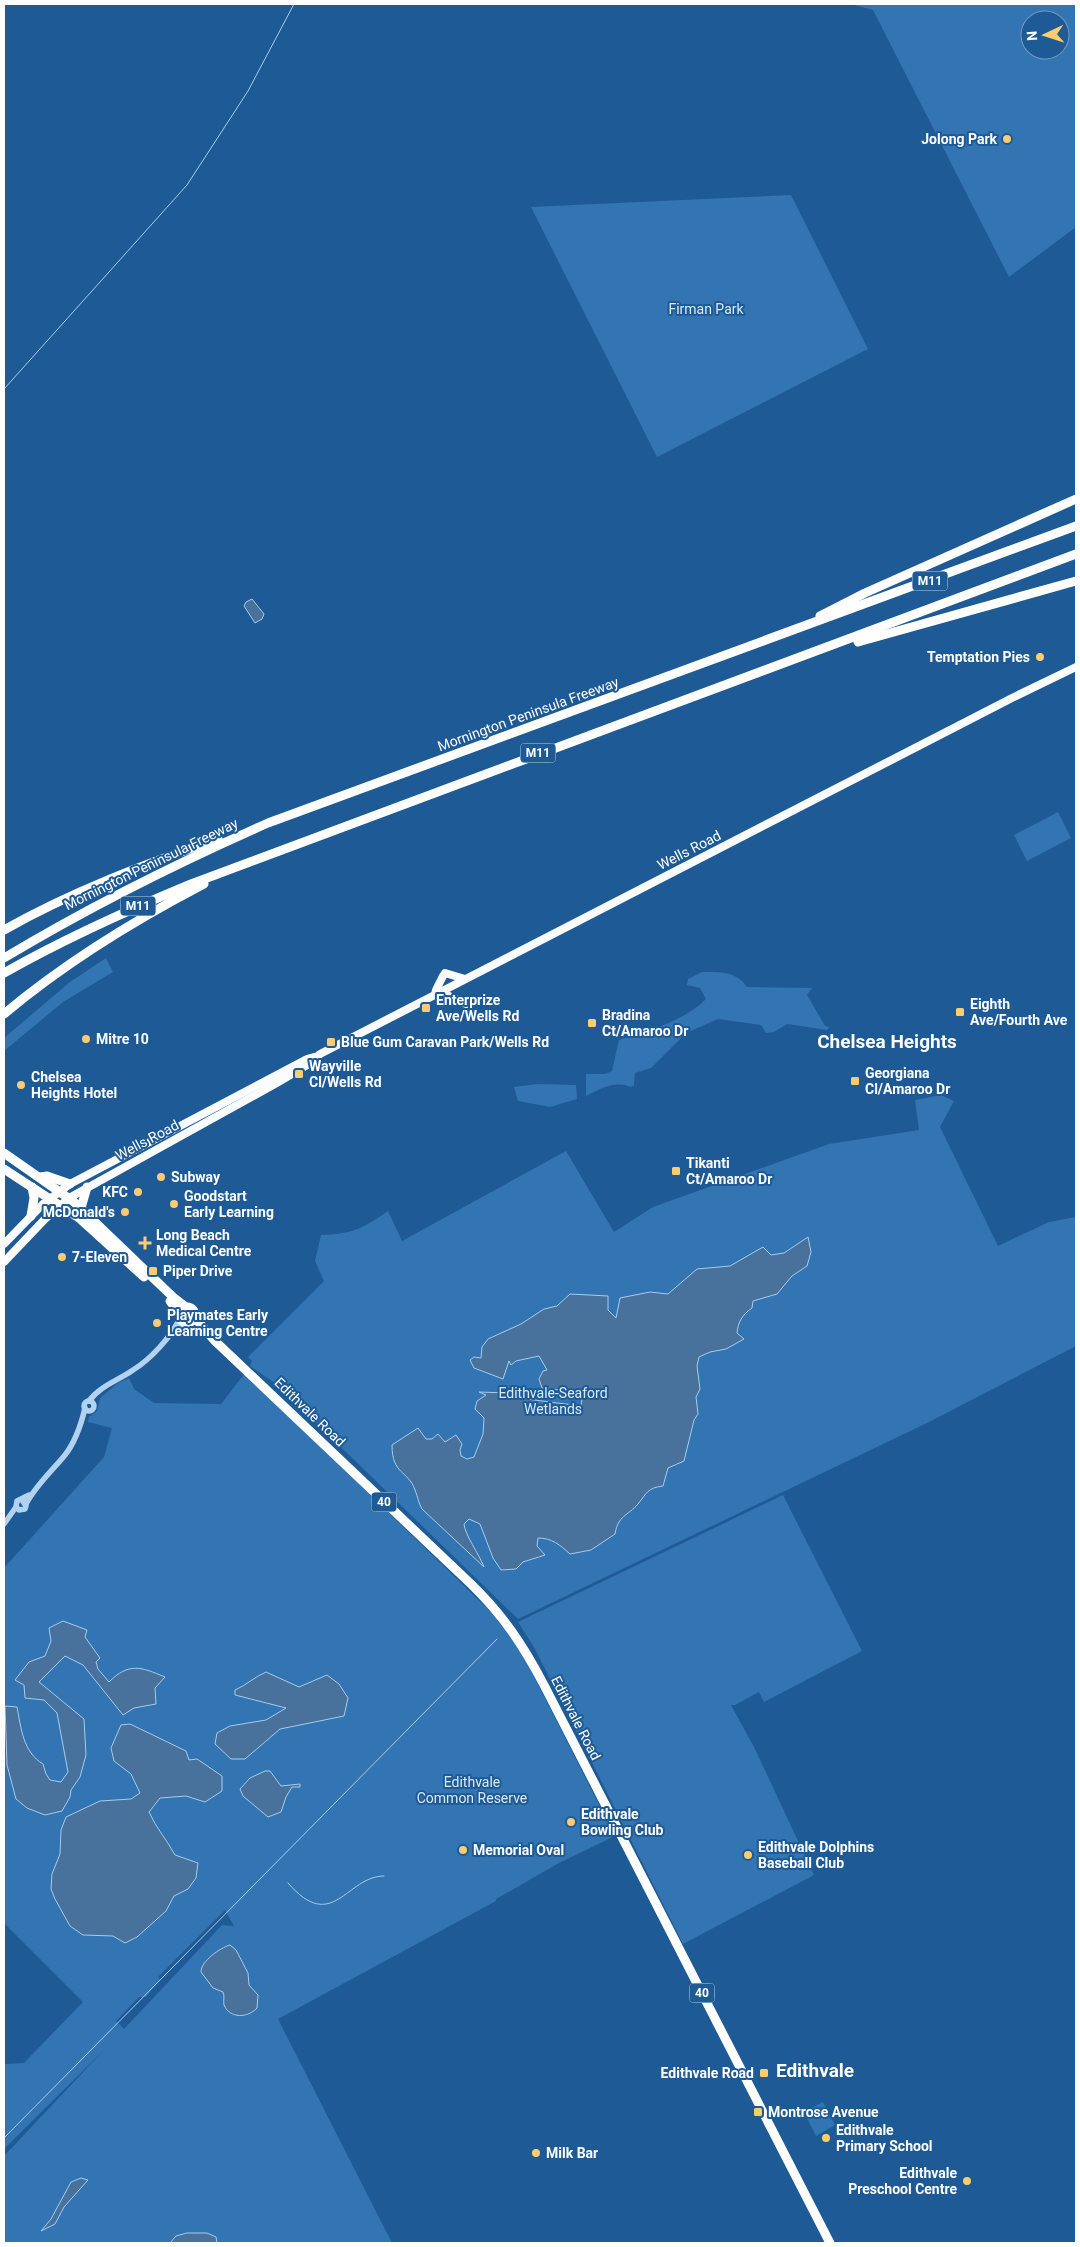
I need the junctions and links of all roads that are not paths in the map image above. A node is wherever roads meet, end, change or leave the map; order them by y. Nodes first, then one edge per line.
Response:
1 (1076, 499) edge
2 (1076, 526) edge
3 (1076, 554) edge
4 (1076, 581) edge
5 (784, 635) junction
6 (799, 658) junction
7 (1076, 667) edge
8 (268, 822) junction
9 (277, 851) junction
10 (4, 930) edge
11 (4, 958) edge
12 (4, 973) edge
13 (465, 979) junction
14 (438, 993) junction
15 (466, 1004) dead end
16 (4, 1014) edge
17 (314, 1057) junction
18 (4, 1152) edge
19 (4, 1169) edge
20 (40, 1177) junction
21 (70, 1184) junction
22 (32, 1187) junction
23 (87, 1187) junction
24 (59, 1191) junction
25 (50, 1198) junction
26 (69, 1198) junction
27 (61, 1205) junction
28 (81, 1208) junction
29 (31, 1216) junction
30 (4, 1244) edge
31 (4, 1262) edge
32 (186, 1317) junction
33 (24, 1502) junction
34 (18, 1509) junction
35 (6, 1521) edge
36 (830, 2243) edge

1 - 5 highway
2 - 5 highway, Mornington Peninsula Freeway / M11
3 - 6 highway, M11
4 - 6 highway
5 - 8 highway, Mornington Peninsula Freeway / M11
6 - 9 highway, M11
7 - 13 main road, Wells Road
8 - 10 highway
8 - 11 highway, Mornington Peninsula Freeway / M11
9 - 12 highway, M11
9 - 16 highway
13 - 14 main road, Wells Road
13 - 14 main road
14 - 15 main road
14 - 17 main road, Wells Road
17 - 21 main road, Wells Road
17 - 23 main road, Wells Road
18 - 20 highway, 40
19 - 22 highway, 40
20 - 21 highway
20 - 24 highway, 40
21 - 24 main road, Wells Road
22 - 25 highway, 40
22 - 29 highway
23 - 26 main road, Wells Road
23 - 28 highway
24 - 25 main road, Wells Road
24 - 26 highway, 40
25 - 27 highway, 40
25 - 29 main road, Wells Road
26 - 27 main road, Wells Road
26 - 28 highway, Edithvale Road / 40
27 - 31 main road, Wells Road
27 - 32 highway, Edithvale Road / 40
28 - 32 highway, Edithvale Road / 40
29 - 30 main road, Wells Road
32 - 33 street
32 - 36 highway, Edithvale Road / 40
33 - 34 street
33 - 34 street
34 - 35 street

